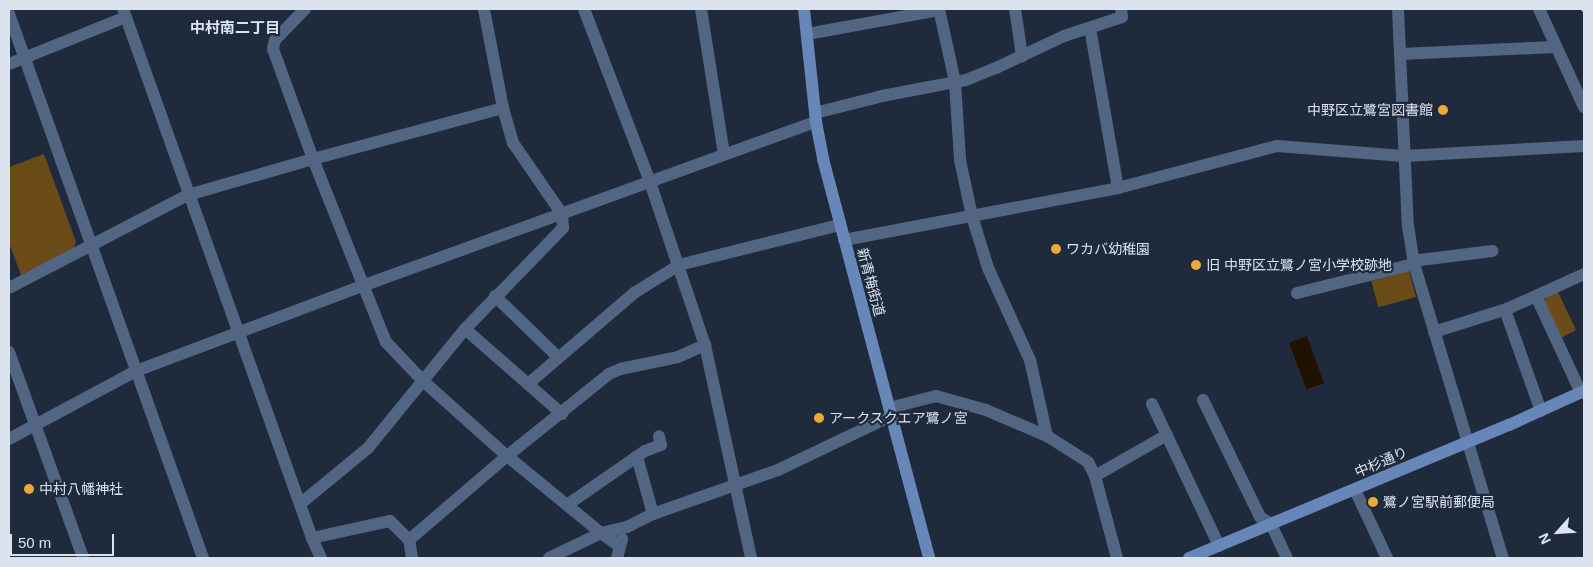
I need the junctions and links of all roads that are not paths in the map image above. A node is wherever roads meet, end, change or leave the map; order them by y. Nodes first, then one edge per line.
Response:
1 (305, 9) edge
2 (484, 9) edge
3 (584, 9) edge
4 (701, 9) edge
5 (804, 9) edge
6 (1015, 9) edge
7 (1121, 9) edge
8 (1398, 9) edge
9 (1539, 9) edge
10 (939, 10) edge
11 (124, 13) edge
12 (9, 14) edge
13 (1090, 28) junction
14 (807, 34) junction
15 (1556, 46) junction
16 (1400, 54) junction
17 (1022, 56) junction
18 (24, 57) junction
19 (9, 64) edge
20 (955, 82) junction
21 (1584, 107) edge
22 (503, 108) junction
23 (816, 117) junction
24 (1584, 146) edge
25 (724, 154) junction
26 (1404, 156) junction
27 (313, 159) junction
28 (650, 182) junction
29 (1118, 188) junction
30 (188, 195) junction
31 (562, 214) junction
32 (972, 216) junction
33 (840, 225) junction
34 (844, 240) junction
35 (91, 245) junction
36 (1492, 251) dead end
37 (1414, 264) junction
38 (679, 265) junction
39 (1584, 274) edge
40 (362, 286) junction
41 (9, 288) edge
42 (1297, 293) dead end
43 (495, 296) junction
44 (1536, 296) junction
45 (1505, 310) junction
46 (464, 329) junction
47 (239, 332) junction
48 (1434, 332) junction
49 (705, 345) junction
50 (9, 352) edge
51 (558, 357) junction
52 (136, 371) junction
53 (422, 380) junction
54 (528, 384) junction
55 (1582, 392) edge
56 (1203, 400) dead end
57 (1152, 404) dead end
58 (1541, 411) junction
59 (890, 412) junction
60 (562, 414) junction
61 (36, 424) junction
62 (1167, 435) junction
63 (659, 436) dead end
64 (1047, 436) junction
65 (9, 439) edge
66 (1468, 442) junction
67 (507, 456) junction
68 (637, 458) junction
69 (1095, 476) junction
70 (735, 485) junction
71 (1355, 490) junction
72 (300, 504) junction
73 (567, 505) junction
74 (653, 514) junction
75 (1271, 524) junction
76 (627, 527) junction
77 (601, 533) junction
78 (312, 538) junction
79 (409, 540) junction
80 (1219, 546) junction
81 (618, 552) edge
82 (83, 558) edge
83 (203, 558) edge
84 (321, 558) edge
85 (412, 558) edge
86 (549, 558) edge
87 (751, 558) edge
88 (929, 558) edge
89 (1116, 558) edge
90 (1189, 558) edge
91 (1287, 558) edge
92 (1387, 558) edge
93 (1503, 558) edge

1 - 27 street
2 - 22 street
3 - 28 street
4 - 25 street
5 - 14 main road, 新青梅街道
6 - 17 street
7 - 13 street
8 - 16 street
9 - 15 street
10 - 14 street
10 - 20 street
11 - 18 street
11 - 30 street
12 - 18 street
13 - 17 street
13 - 29 street
14 - 23 main road, 新青梅街道
15 - 16 street
15 - 21 street
16 - 26 street
17 - 20 street
18 - 19 street
18 - 35 street
20 - 23 street
20 - 32 street
22 - 27 street
22 - 31 street
23 - 25 street
23 - 33 main road, 新青梅街道
24 - 26 street
25 - 28 street
26 - 29 street
26 - 37 street
27 - 30 street
27 - 40 street
28 - 31 street
28 - 38 street
29 - 32 street
30 - 35 street
30 - 47 street
31 - 40 street
31 - 43 street
32 - 34 street
32 - 64 street
33 - 34 main road, 新青梅街道
33 - 38 street
34 - 59 main road, 新青梅街道
35 - 41 street
35 - 52 street
36 - 37 street
37 - 42 street
37 - 48 street
38 - 49 street
38 - 51 street
39 - 44 street
40 - 47 street
40 - 53 street
43 - 46 street
43 - 51 street
44 - 45 street
44 - 55 street
45 - 48 street
45 - 58 street
46 - 53 street
46 - 54 street
47 - 52 street
47 - 72 street
48 - 66 street
49 - 60 street
49 - 70 street
50 - 61 street
51 - 54 street
52 - 61 street
52 - 83 street
53 - 67 street
53 - 72 street
54 - 60 street
55 - 58 main road, 中杉通り
56 - 75 street
57 - 62 street
58 - 66 main road, 中杉通り
59 - 64 street
59 - 70 street
59 - 88 main road, 新青梅街道
60 - 67 street
61 - 65 street
61 - 82 street
62 - 69 street
62 - 80 street
63 - 68 street
64 - 69 street
66 - 71 main road, 中杉通り
66 - 93 street
67 - 73 street
67 - 79 street
68 - 73 street
68 - 74 street
69 - 89 street
70 - 74 street
70 - 87 street
71 - 75 main road, 中杉通り
71 - 92 street
72 - 78 street
73 - 77 street
74 - 76 street
75 - 80 main road, 中杉通り
75 - 91 street
76 - 77 street
76 - 81 street
77 - 81 street
77 - 86 street
78 - 79 street
78 - 84 street
79 - 85 street
80 - 90 main road, 中杉通り

